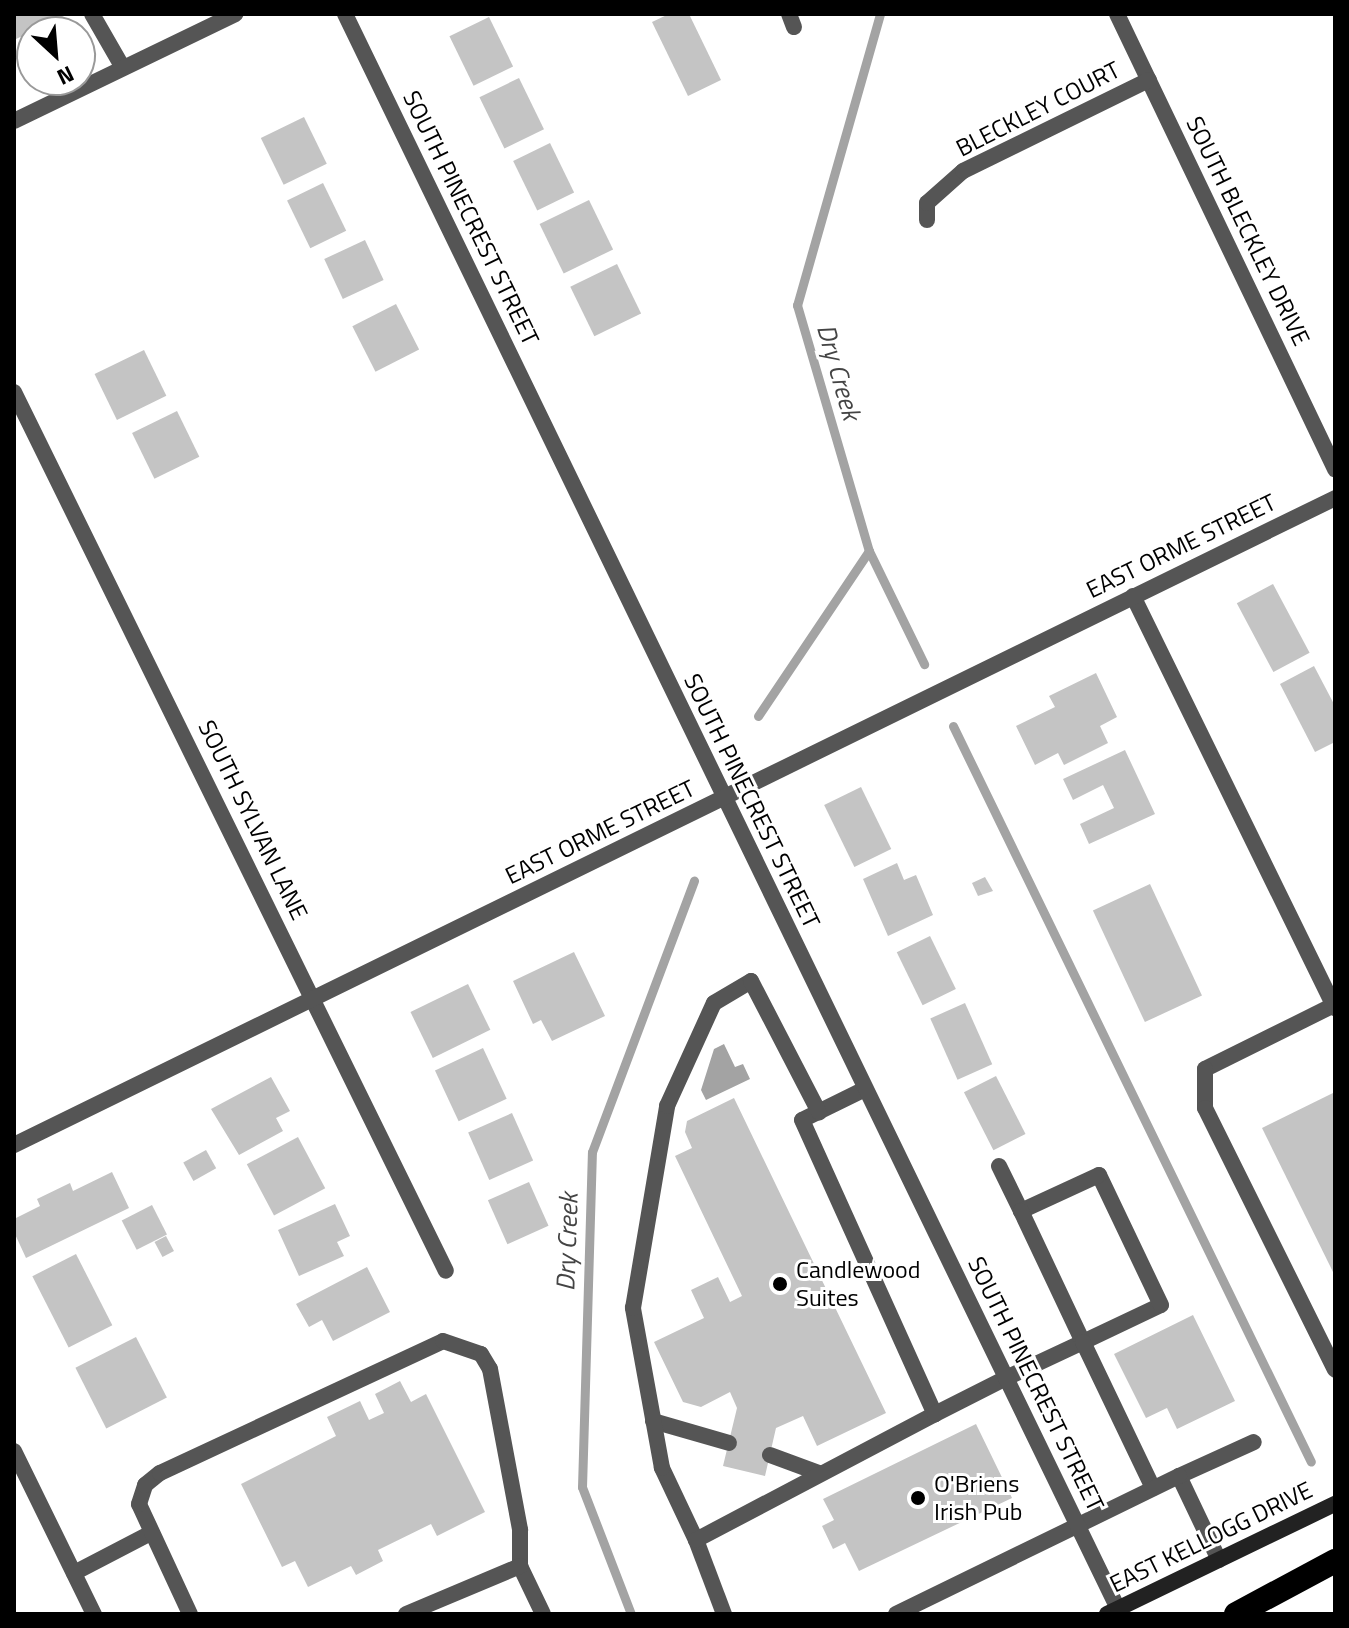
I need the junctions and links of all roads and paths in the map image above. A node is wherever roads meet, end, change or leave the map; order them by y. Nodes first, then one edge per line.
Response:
1 (92, 14) edge
2 (235, 14) edge
3 (345, 14) edge
4 (1117, 14) edge
5 (123, 68) junction
6 (1149, 80) junction
7 (14, 121) edge
8 (927, 220) dead end
9 (14, 392) edge
10 (1335, 469) edge
11 (1335, 498) edge
12 (1133, 596) junction
13 (724, 798) junction
14 (313, 999) junction
15 (1334, 1007) edge
16 (865, 1089) junction
17 (819, 1112) junction
18 (14, 1145) edge
19 (999, 1166) dead end
20 (1021, 1211) junction
21 (446, 1271) dead end
22 (1083, 1342) junction
23 (1335, 1370) edge
24 (1006, 1378) junction
25 (935, 1414) junction
26 (653, 1421) junction
27 (1254, 1442) dead end
28 (729, 1443) dead end
29 (14, 1451) edge
30 (770, 1455) dead end
31 (819, 1473) junction
32 (1179, 1476) junction
33 (1153, 1488) junction
34 (1335, 1504) edge
35 (1078, 1526) junction
36 (149, 1534) junction
37 (696, 1540) junction
38 (1219, 1560) junction
39 (1335, 1561) edge
40 (520, 1566) junction
41 (74, 1573) junction
42 (1113, 1611) edge
43 (94, 1614) edge
44 (190, 1614) edge
45 (406, 1614) edge
46 (543, 1614) edge
47 (724, 1614) edge
48 (896, 1614) edge
49 (1236, 1614) edge

1 - 5 street
2 - 5 street
3 - 13 street, SOUTH PINECREST STREET
4 - 6 street, SOUTH BLECKLEY DRIVE
5 - 7 street
6 - 8 street, BLECKLEY COURT
6 - 10 street, SOUTH BLECKLEY DRIVE
9 - 14 street, SOUTH SYLVAN LANE
11 - 12 street, EAST ORME STREET
12 - 13 street, EAST ORME STREET
12 - 15 street
13 - 14 street, EAST ORME STREET
13 - 16 street, SOUTH PINECREST STREET
14 - 18 street, EAST ORME STREET
14 - 21 street, SOUTH SYLVAN LANE
15 - 23 street
16 - 17 street
16 - 24 street, SOUTH PINECREST STREET
17 - 25 street
17 - 26 street
19 - 20 street
20 - 22 street
20 - 22 street
22 - 24 street
22 - 33 street
24 - 25 street
24 - 35 street, SOUTH PINECREST STREET
25 - 31 street
26 - 28 street
26 - 37 street
27 - 32 street
29 - 41 street
30 - 31 street
31 - 37 street
32 - 33 street
32 - 38 street
33 - 35 street
34 - 38 main road, EAST KELLOGG DRIVE
35 - 42 street, SOUTH PINECREST STREET
35 - 48 street
36 - 40 street
36 - 41 street
36 - 44 street
37 - 47 street
38 - 42 main road, EAST KELLOGG DRIVE
39 - 49 highway
40 - 45 street
40 - 46 street
41 - 43 street

